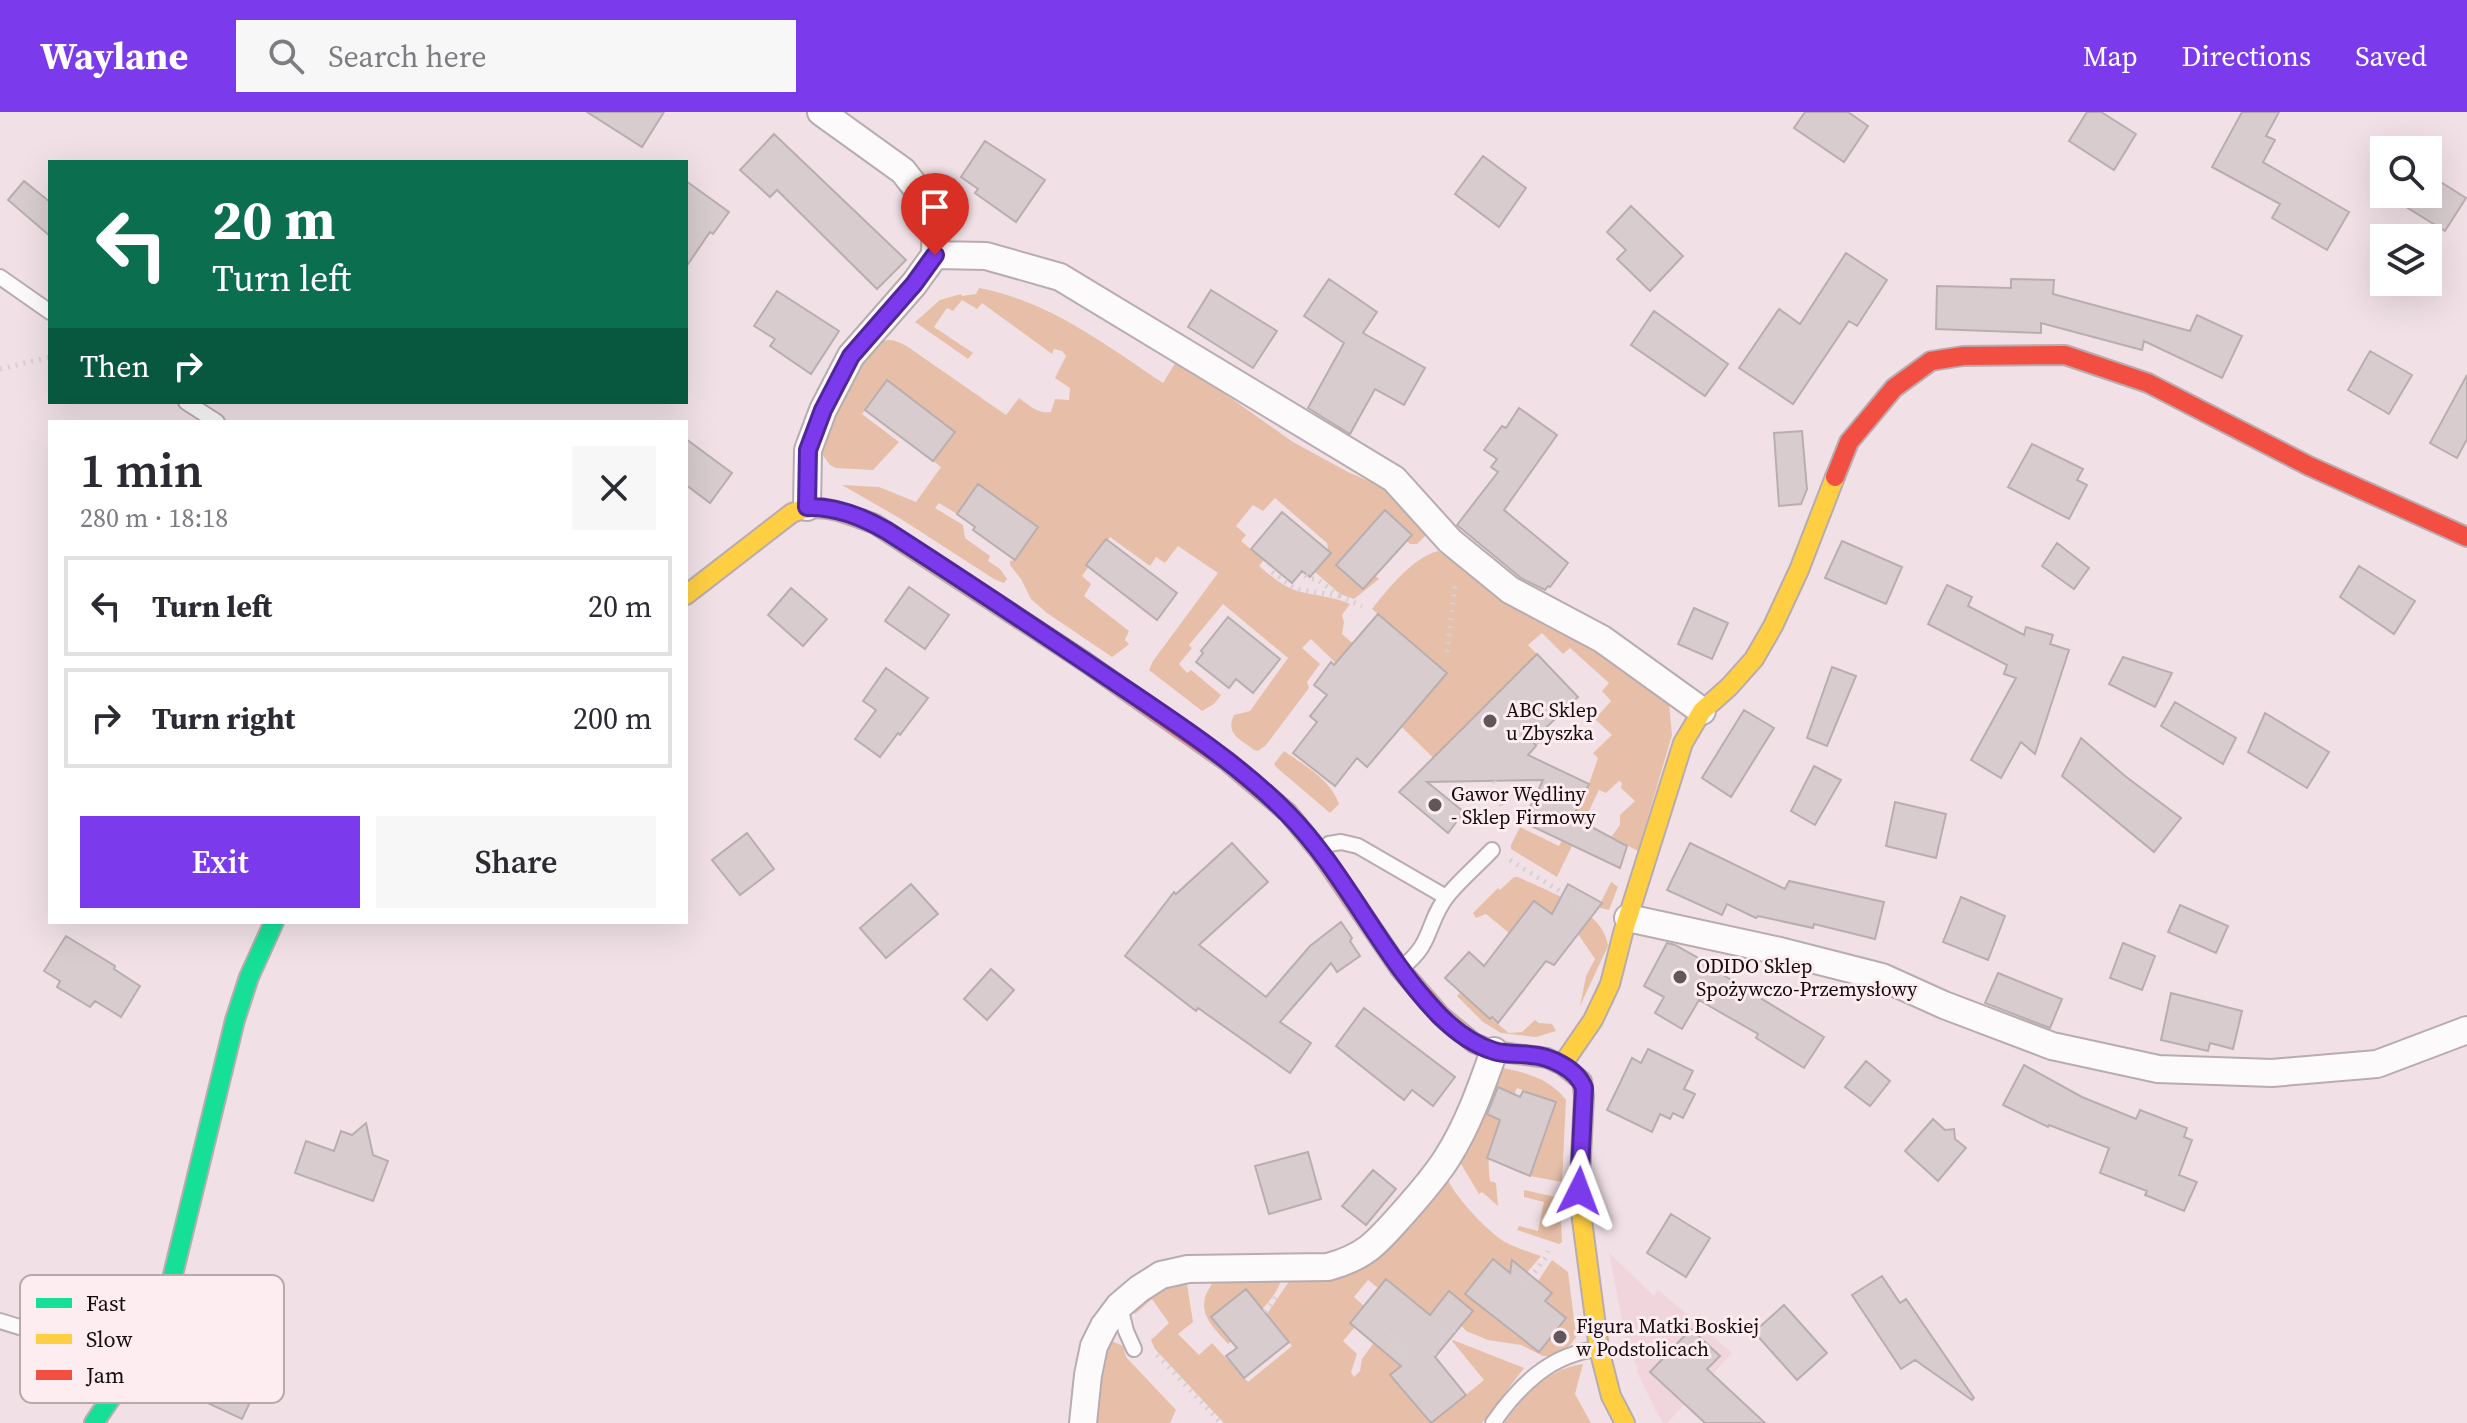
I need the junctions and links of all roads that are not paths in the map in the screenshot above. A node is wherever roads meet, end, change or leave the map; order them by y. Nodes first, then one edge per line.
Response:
1 (821, 112) edge
2 (935, 255) junction
3 (0, 277) edge
4 (48, 311) edge
5 (189, 404) edge
6 (214, 420) edge
7 (807, 507) junction
8 (2467, 537) edge
9 (688, 593) edge
10 (1702, 711) junction
11 (1492, 850) dead end
12 (1320, 852) junction
13 (1446, 897) junction
14 (1616, 918) junction
15 (273, 924) edge
16 (1400, 969) junction
17 (2467, 1030) edge
18 (1494, 1051) junction
19 (1562, 1065) junction
20 (173, 1275) edge
21 (1119, 1306) junction
22 (0, 1321) edge
23 (20, 1327) edge
24 (1134, 1349) dead end
25 (1599, 1349) junction
26 (110, 1403) edge
27 (94, 1423) edge
28 (1083, 1423) edge
29 (1493, 1423) edge
30 (1625, 1423) edge

1 - 2 street
2 - 7 street
2 - 10 street
3 - 4 lane
5 - 6 lane
7 - 9 street
7 - 12 street
8 - 10 street
10 - 14 street
11 - 13 lane
12 - 13 lane
12 - 16 street
13 - 16 lane
14 - 17 street
14 - 19 street
15 - 20 street
16 - 18 street
18 - 19 street
18 - 21 street
19 - 25 street
21 - 24 lane
21 - 28 street
22 - 23 lane
25 - 29 lane
25 - 30 street
26 - 27 street

